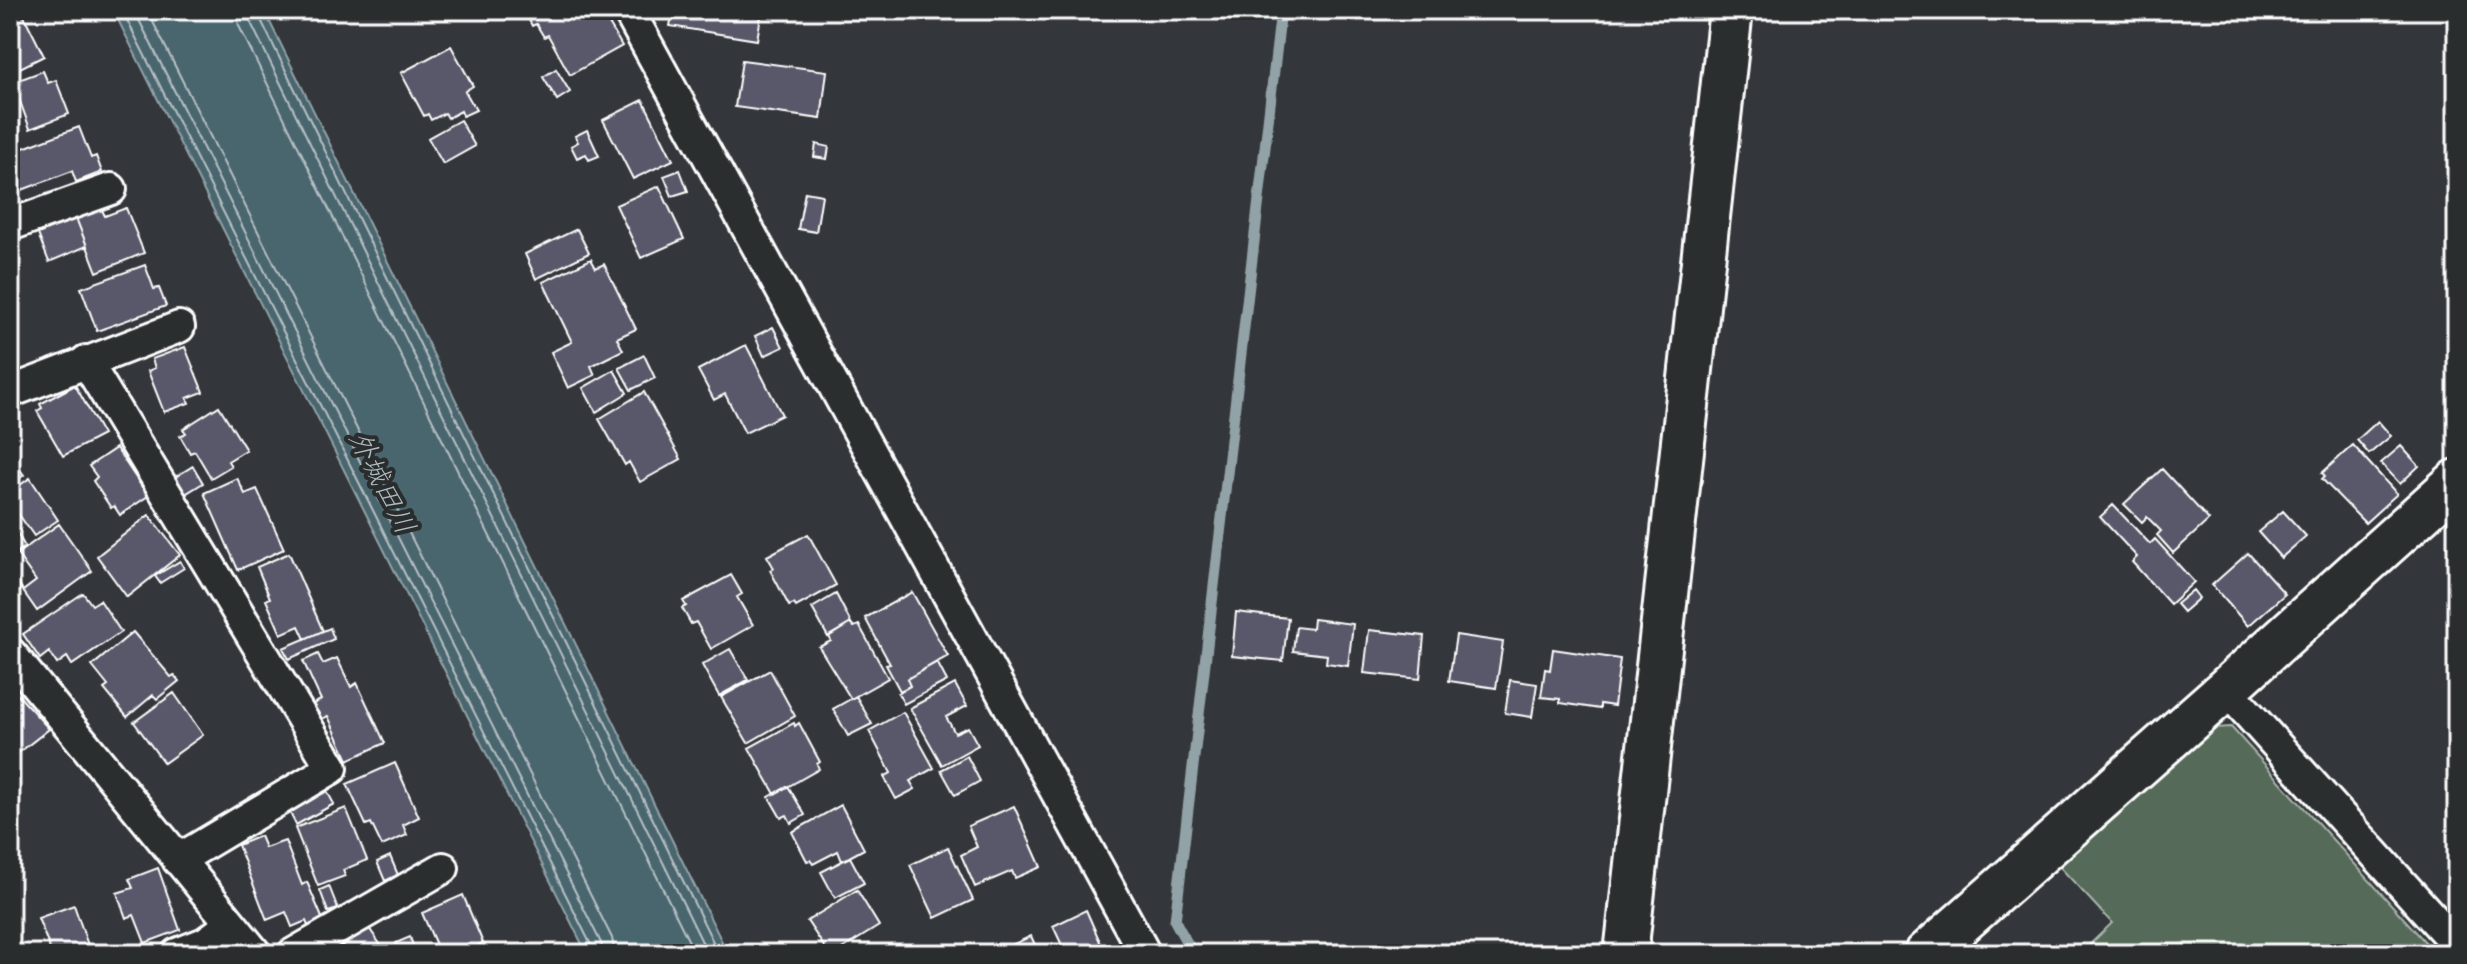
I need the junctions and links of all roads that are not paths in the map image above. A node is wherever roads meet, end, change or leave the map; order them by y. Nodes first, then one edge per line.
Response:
1 (628, 10) edge
2 (1731, 10) edge
3 (111, 189) dead end
4 (10, 225) edge
5 (179, 327) dead end
6 (86, 361) junction
7 (10, 392) edge
8 (2457, 481) edge
9 (10, 653) edge
10 (2226, 689) junction
11 (178, 860) junction
12 (443, 868) dead end
13 (231, 924) junction
14 (2457, 945) edge
15 (177, 954) edge
16 (256, 954) edge
17 (293, 954) edge
18 (1145, 954) edge
19 (1626, 954) edge
20 (1926, 954) edge

1 - 18 street
2 - 19 street
3 - 4 street
5 - 6 street
6 - 7 street
6 - 11 street
8 - 10 street
9 - 11 street
10 - 14 street
10 - 20 street
11 - 13 street
12 - 17 street
13 - 15 street
13 - 16 street

